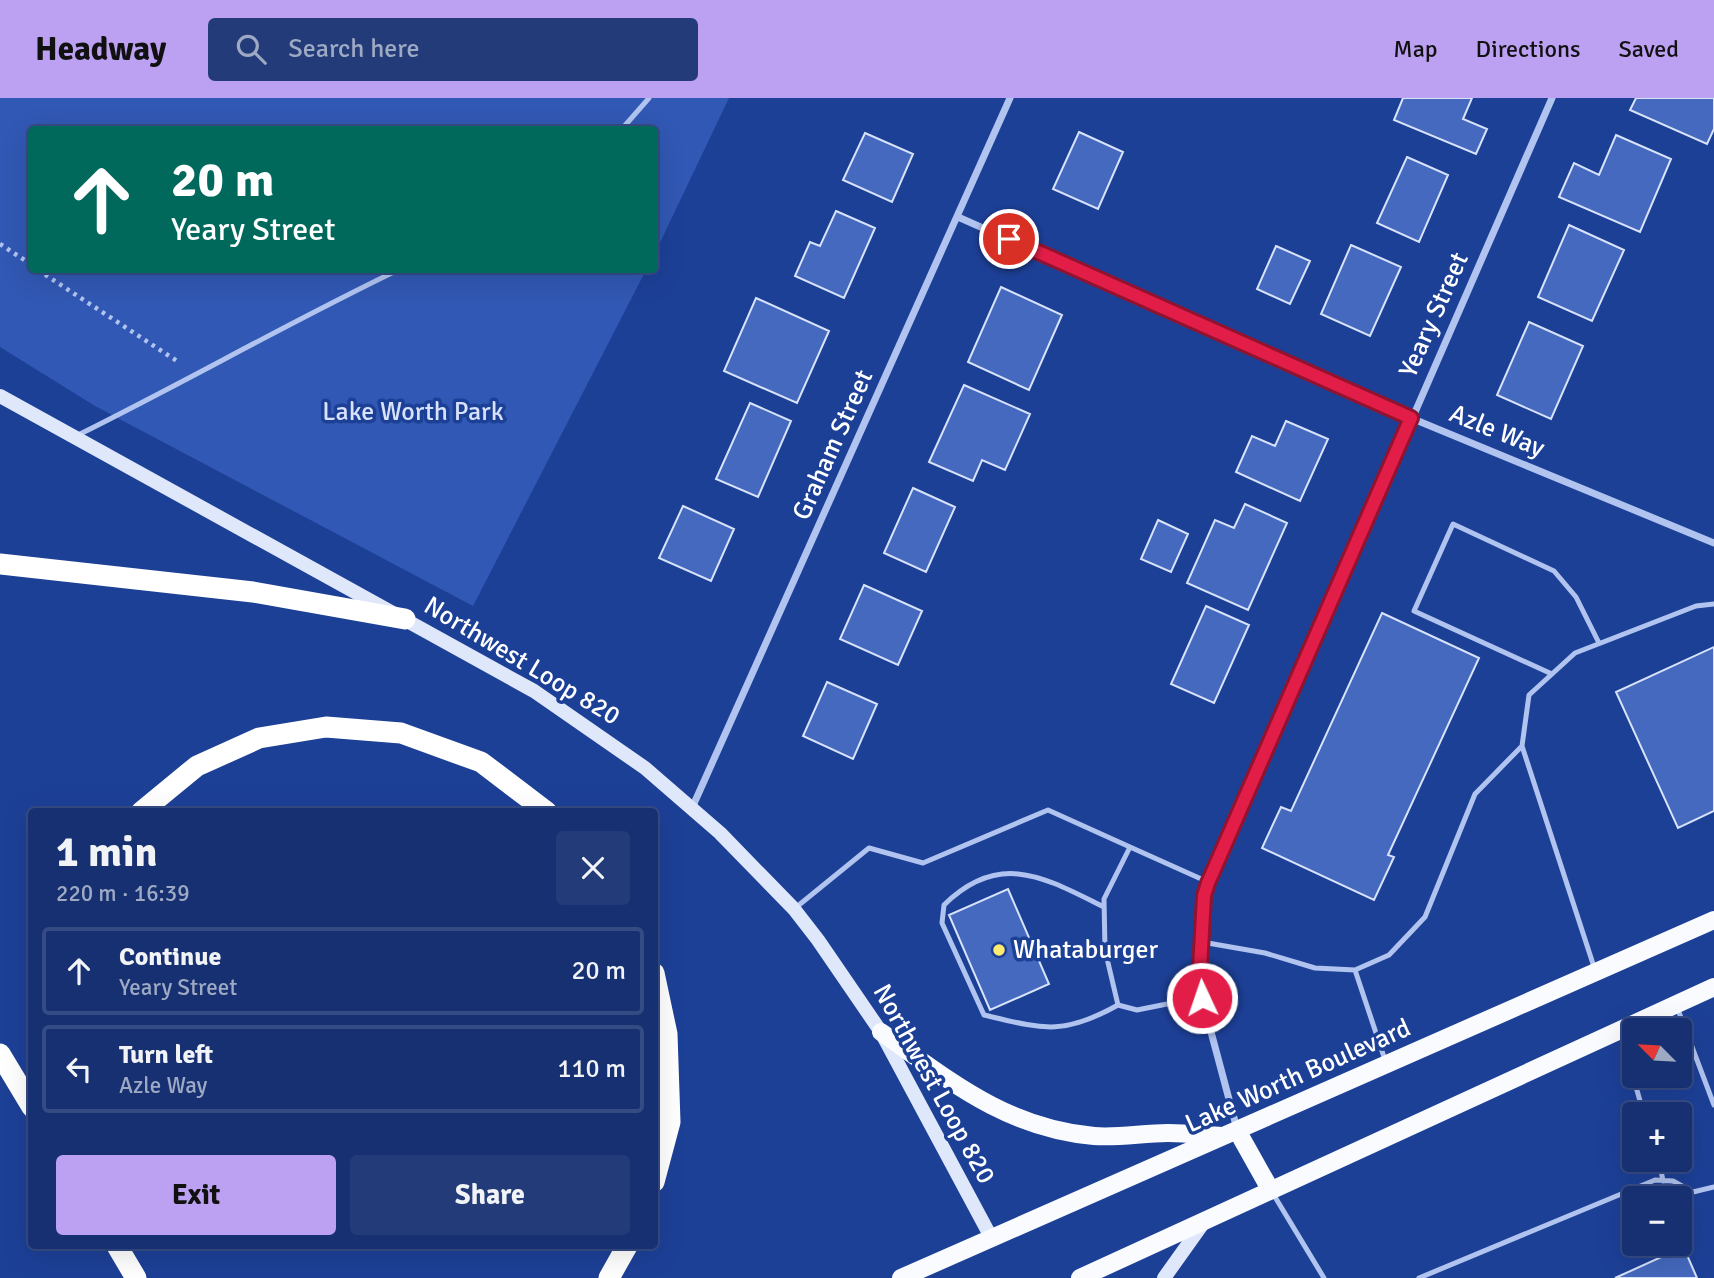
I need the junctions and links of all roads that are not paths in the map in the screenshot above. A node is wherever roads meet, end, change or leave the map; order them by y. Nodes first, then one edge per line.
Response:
1 (649, 98) edge
2 (1010, 98) edge
3 (1552, 98) edge
4 (624, 126) edge
5 (958, 217) junction
6 (392, 273) edge
7 (0, 396) edge
8 (1411, 418) junction
9 (75, 437) junction
10 (1714, 543) edge
11 (0, 564) edge
12 (1714, 604) edge
13 (405, 619) junction
14 (1599, 643) junction
15 (1552, 674) junction
16 (1522, 746) junction
17 (146, 808) edge
18 (542, 808) edge
19 (692, 808) junction
20 (1130, 848) junction
21 (1208, 883) junction
22 (1104, 907) junction
23 (794, 909) junction
24 (1714, 919) edge
25 (1202, 942) junction
26 (1355, 970) junction
27 (1596, 972) junction
28 (1714, 987) edge
29 (658, 992) edge
30 (1202, 998) junction
31 (1118, 1004) junction
32 (1677, 1006) junction
33 (881, 1032) junction
34 (1621, 1032) junction
35 (0, 1054) edge
36 (1387, 1066) junction
37 (28, 1100) edge
38 (1640, 1102) edge
39 (1714, 1105) edge
40 (1232, 1134) junction
41 (658, 1167) edge
42 (1661, 1172) edge
43 (1663, 1181) junction
44 (1714, 1187) edge
45 (1270, 1189) junction
46 (1206, 1220) junction
47 (992, 1239) junction
48 (119, 1249) edge
49 (135, 1249) edge
50 (625, 1249) edge
51 (136, 1278) edge
52 (145, 1278) edge
53 (610, 1278) edge
54 (901, 1278) edge
55 (1080, 1278) edge
56 (1164, 1278) edge
57 (1324, 1278) edge
58 (1419, 1278) edge

1 - 4 lane
2 - 5 street, Graham Street
3 - 8 street, Yeary Street
5 - 8 street, Azle Way
5 - 19 street, Graham Street
6 - 9 lane
7 - 9 main road, Northwest Loop 820
8 - 10 street, Azle Way
8 - 21 street, Yeary Street
9 - 13 main road, Northwest Loop 820
11 - 13 highway
12 - 14 lane
13 - 19 main road, Northwest Loop 820
14 - 15 lane
14 - 15 lane
15 - 16 lane
16 - 26 lane
16 - 27 lane
17 - 18 highway
19 - 23 main road, Northwest Loop 820
20 - 21 lane
20 - 22 lane
20 - 23 lane
21 - 25 street, Yeary Street
22 - 31 lane
22 - 31 lane
23 - 33 main road, Northwest Loop 820
24 - 27 main road, Lake Worth Boulevard
25 - 26 lane
25 - 30 street, Yeary Street
26 - 36 lane
27 - 36 main road, Lake Worth Boulevard
28 - 32 main road
29 - 41 highway
30 - 31 lane
30 - 40 street, Yeary Street
32 - 34 main road
32 - 39 lane
33 - 40 main road
33 - 47 main road, Northwest Loop 820
34 - 38 lane
34 - 45 main road
35 - 37 highway
36 - 40 main road, Lake Worth Boulevard
40 - 45 main road
40 - 47 main road, Lake Worth Boulevard
42 - 43 lane
43 - 44 lane
43 - 58 lane
45 - 46 main road
45 - 57 lane
46 - 55 main road
46 - 56 main road
47 - 54 main road, Lake Worth Boulevard
48 - 51 highway
49 - 52 highway
50 - 53 highway

